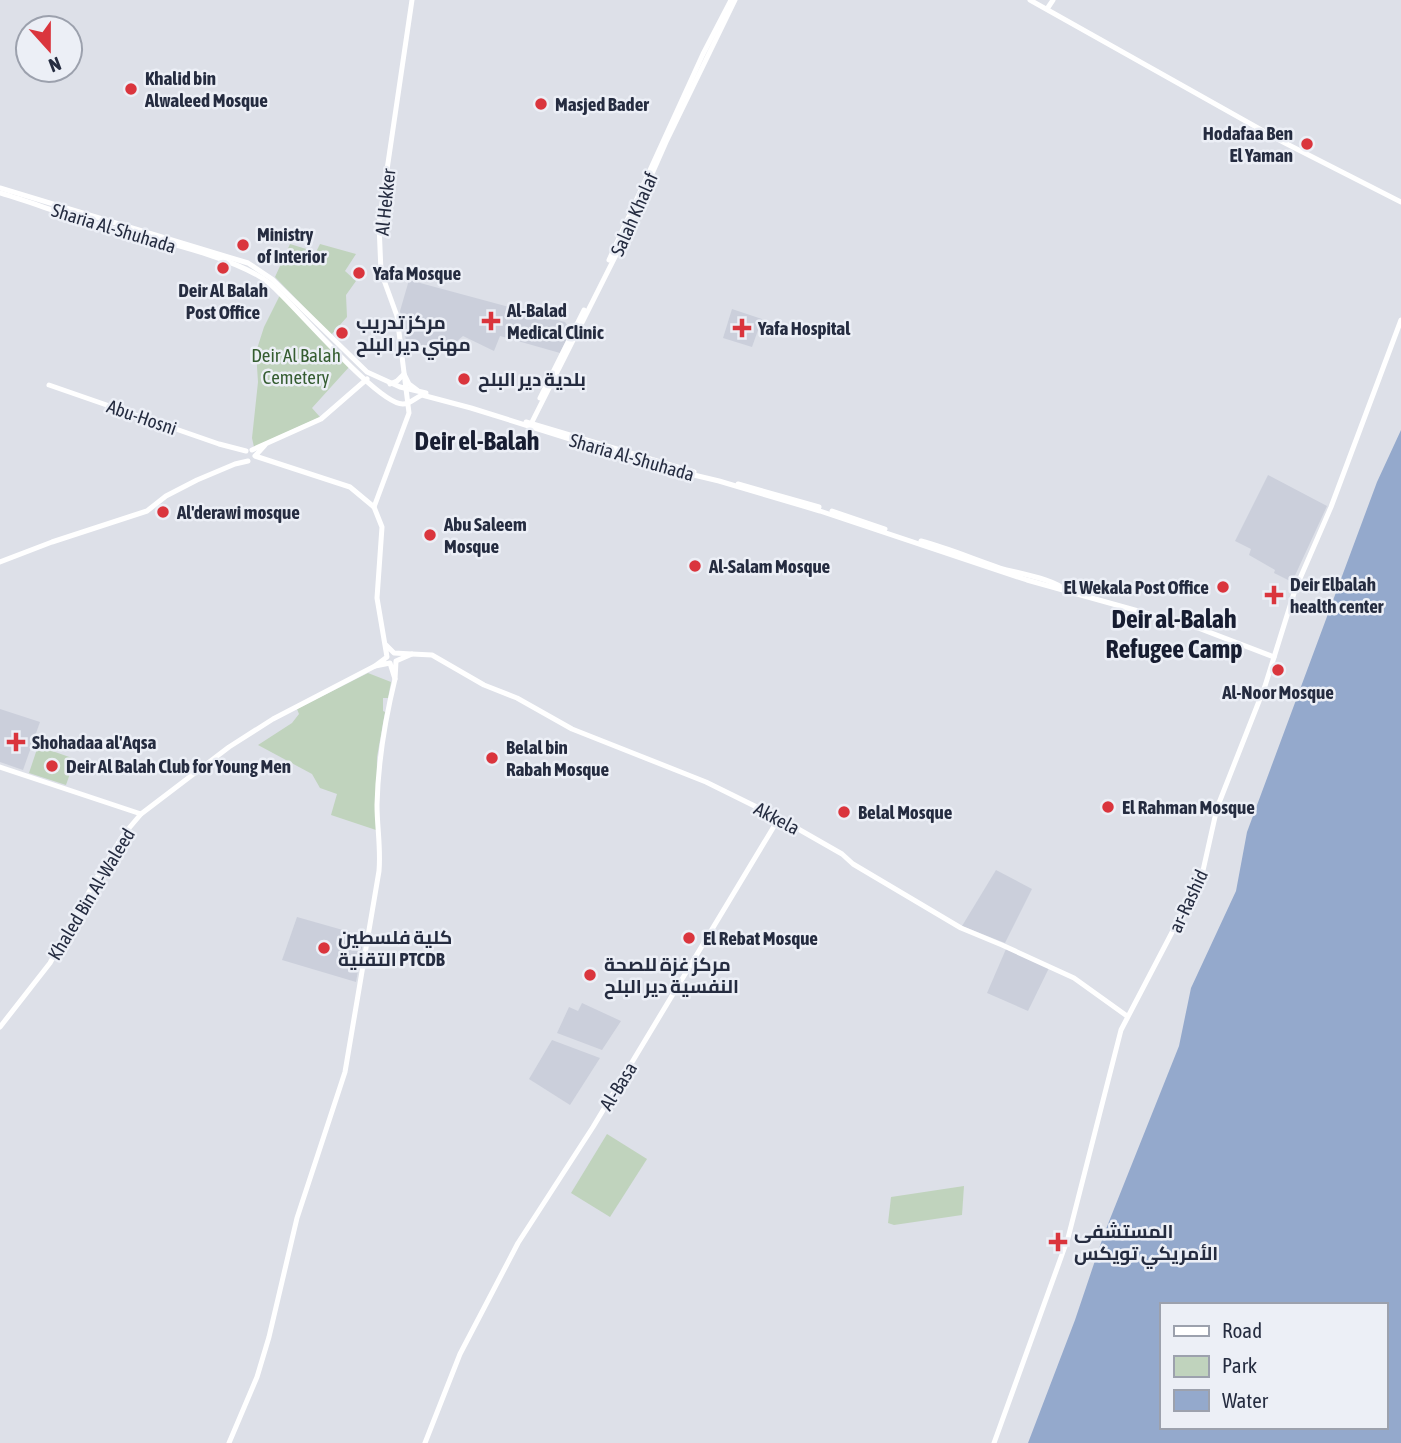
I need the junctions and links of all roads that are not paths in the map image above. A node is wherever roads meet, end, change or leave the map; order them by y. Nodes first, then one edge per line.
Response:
1 (412, 0) edge
2 (733, 0) edge
3 (1030, 0) edge
4 (1053, 0) edge
5 (1047, 9) junction
6 (0, 188) edge
7 (0, 193) edge
8 (1401, 202) edge
9 (1401, 320) edge
10 (404, 374) junction
11 (373, 376) junction
12 (365, 381) junction
13 (390, 384) junction
14 (49, 385) dead end
15 (405, 389) junction
16 (420, 391) junction
17 (407, 403) junction
18 (529, 425) junction
19 (251, 456) junction
20 (374, 507) junction
21 (0, 562) edge
22 (385, 644) junction
23 (394, 653) junction
24 (412, 654) junction
25 (1274, 657) junction
26 (391, 660) junction
27 (0, 767) edge
28 (141, 814) junction
29 (779, 818) junction
30 (1127, 1016) junction
31 (0, 1027) edge
32 (229, 1443) edge
33 (425, 1443) edge
34 (994, 1443) edge

1 - 10 street, Al Hekker
2 - 18 street, Salah Khalaf
3 - 5 street
4 - 5 street
5 - 8 street
6 - 11 street, Sharia Al-Shuhada
7 - 12 street, Sharia Al-Shuhada
9 - 25 street, ar-Rashid
10 - 13 street
10 - 15 street, Al Hekker
10 - 16 street
11 - 12 street
11 - 13 street, Sharia Al-Shuhada
12 - 17 street, Sharia Al-Shuhada
12 - 19 street
13 - 15 street, Sharia Al-Shuhada
14 - 19 street, Abu-Hosni
15 - 16 street, Sharia Al-Shuhada
15 - 17 street, Al Hekker
16 - 18 street, Sharia Al-Shuhada
17 - 18 street, Sharia Al-Shuhada
17 - 20 street, Al Hekker
18 - 25 street, Sharia Al-Shuhada
19 - 20 street, Abu-Hosni
19 - 21 street
20 - 22 street
22 - 23 street
22 - 26 street
23 - 24 street, Akkela
23 - 26 street
24 - 26 street, Khaled Bin Al-Waleed
24 - 29 street, Akkela
25 - 30 street, ar-Rashid
26 - 28 street, Khaled Bin Al-Waleed
26 - 32 street
27 - 28 street
28 - 31 street, Khaled Bin Al-Waleed
29 - 30 street, Akkela
29 - 33 street, Al-Basa
30 - 34 street, ar-Rashid

